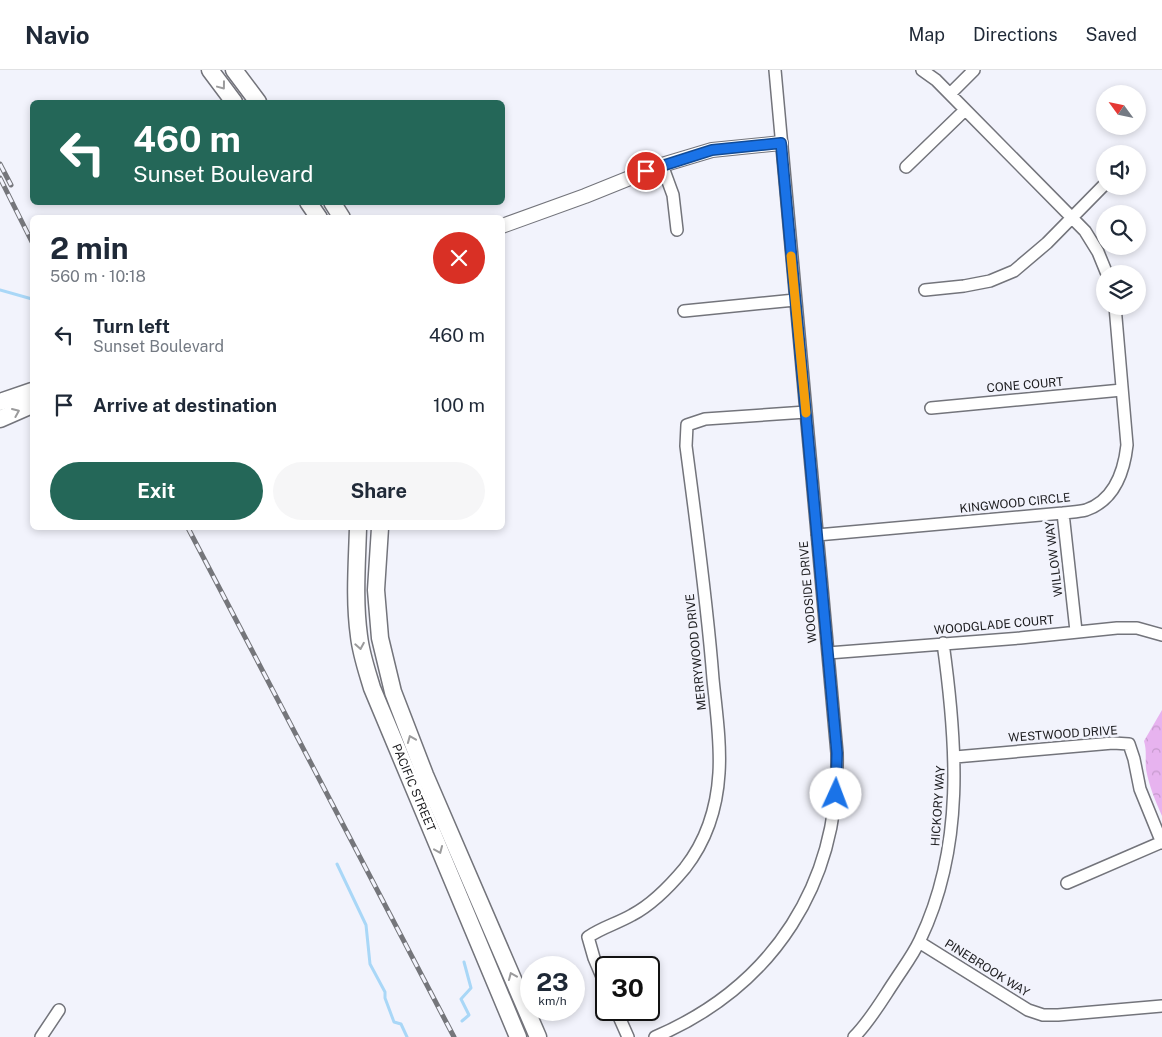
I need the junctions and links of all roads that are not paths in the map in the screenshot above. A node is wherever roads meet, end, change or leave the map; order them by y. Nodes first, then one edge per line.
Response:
1 (210, 70) edge
2 (234, 70) edge
3 (775, 70) edge
4 (922, 70) edge
5 (974, 70) edge
6 (950, 94) junction
7 (232, 100) edge
8 (256, 100) edge
9 (966, 110) junction
10 (781, 143) junction
11 (662, 165) junction
12 (906, 167) dead end
13 (1096, 193) edge
14 (1072, 218) junction
15 (505, 225) edge
16 (677, 230) dead end
17 (1103, 265) edge
18 (925, 290) dead end
19 (795, 300) junction
20 (684, 311) dead end
21 (1116, 315) edge
22 (1122, 390) junction
23 (30, 392) edge
24 (0, 402) edge
25 (30, 406) edge
26 (931, 408) dead end
27 (806, 412) junction
28 (0, 419) edge
29 (1063, 513) junction
30 (358, 530) edge
31 (365, 530) edge
32 (380, 530) edge
33 (816, 535) junction
34 (376, 590) junction
35 (1076, 631) junction
36 (1162, 636) edge
37 (943, 643) junction
38 (828, 653) junction
39 (386, 666) junction
40 (367, 671) junction
41 (955, 757) junction
42 (417, 778) junction
43 (1162, 842) edge
44 (1067, 883) dead end
45 (919, 942) junction
46 (595, 960) edge
47 (1162, 1006) edge
48 (59, 1010) dead end
49 (621, 1021) edge
50 (857, 1036) edge
51 (41, 1037) edge
52 (518, 1037) edge
53 (538, 1037) edge
54 (628, 1037) edge
55 (655, 1037) edge

1 -> 7 main road
2 - 8 main road
3 - 10 street, WOODSIDE DRIVE
4 - 6 street
5 - 6 street
6 - 9 street
9 - 12 street
9 - 14 street
10 - 11 street
10 - 19 street, WOODSIDE DRIVE
11 - 15 street
11 - 16 street
13 - 14 street
14 - 17 street
14 - 18 street
19 - 20 street
19 - 27 street, WOODSIDE DRIVE
21 - 22 street, KINGWOOD CIRCLE
22 - 26 street, CONE COURT
22 - 29 street, KINGWOOD CIRCLE
23 - 24 main road
28 -> 25 main road
27 - 33 street, WOODSIDE DRIVE
27 - 46 street, MERRYWOOD DRIVE
29 - 33 street, KINGWOOD CIRCLE
29 - 35 street, WILLOW WAY
30 -> 40 main road, PACIFIC STREET
31 - 34 main road
32 - 34 main road, PACIFIC STREET
33 - 38 street, WOODSIDE DRIVE
34 - 39 main road, PACIFIC STREET
35 - 36 street, WOODGLADE COURT
35 - 37 street, WOODGLADE COURT
37 - 38 street, WOODGLADE COURT
37 - 41 street, HICKORY WAY
38 - 55 street, WOODSIDE DRIVE
39 - 40 main road
42 -> 39 main road, PACIFIC STREET
40 - 42 main road, PACIFIC STREET
41 - 43 street, WESTWOOD DRIVE
41 - 45 street, HICKORY WAY
42 -> 52 main road, PACIFIC STREET
53 -> 42 main road, PACIFIC STREET
43 - 44 street
45 - 47 street, PINEBROOK WAY
45 - 50 street, HICKORY WAY
48 - 51 street
49 - 54 street

